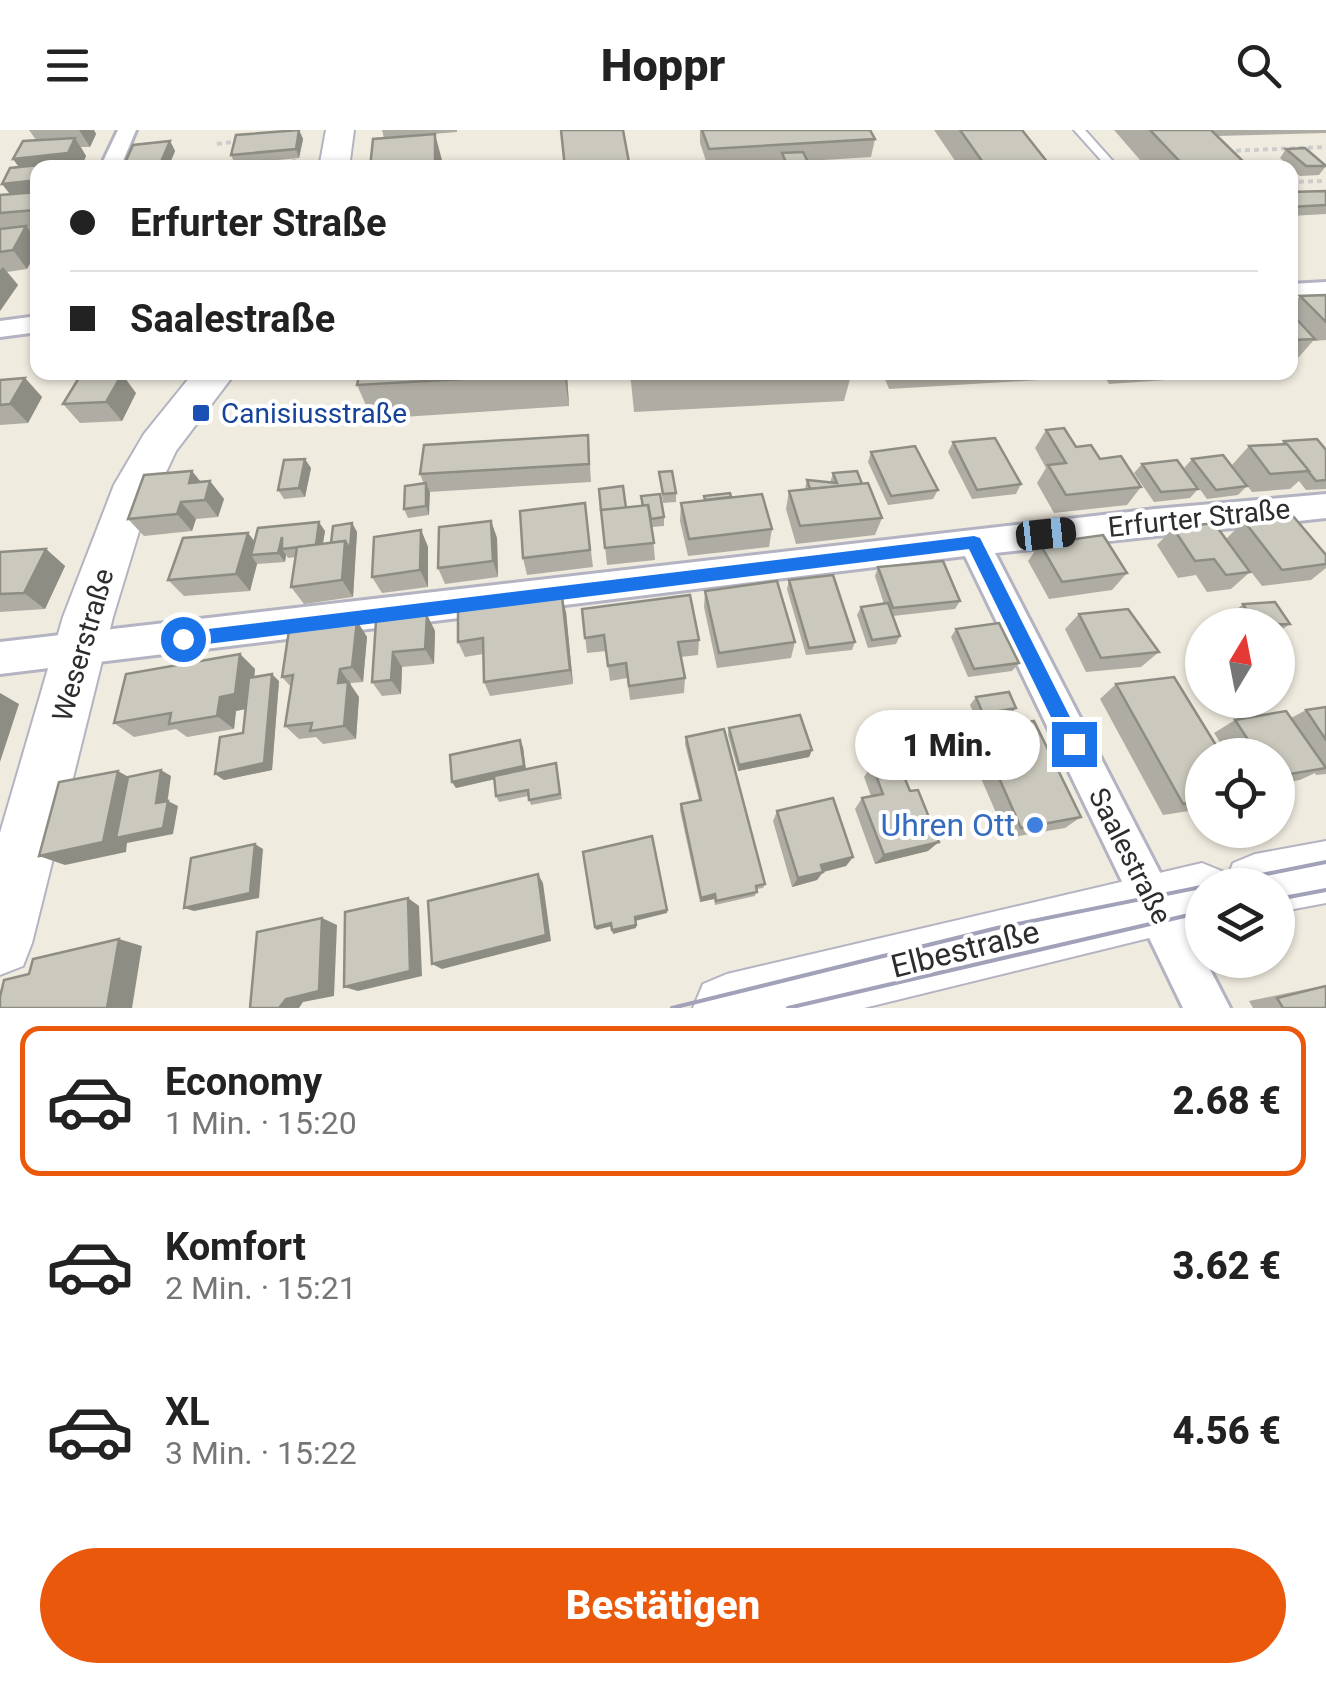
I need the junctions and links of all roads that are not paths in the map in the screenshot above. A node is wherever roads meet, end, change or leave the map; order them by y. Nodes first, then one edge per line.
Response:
1 (127, 130) edge
2 (1079, 130) edge
3 (342, 132) edge
4 (114, 160) edge
5 (336, 160) edge
6 (1107, 160) edge
7 (1326, 289) edge
8 (1298, 291) edge
9 (30, 325) edge
10 (0, 329) edge
11 (210, 380) edge
12 (1326, 506) edge
13 (974, 542) junction
14 (79, 652) junction
15 (0, 658) edge
16 (1326, 872) edge
17 (1295, 878) edge
18 (1178, 899) edge
19 (0, 943) edge
20 (728, 1008) edge
21 (1207, 1008) edge

1 - 4 street
2 - 6 lane
3 - 5 street
7 - 8 street
9 - 10 street
11 - 14 street, Weserstraße
12 - 13 street, Erfurter Straße
13 - 14 street, Erfurter Straße
13 - 18 street, Saalestraße
14 - 15 street, Erfurter Straße
14 - 19 street, Weserstraße
16 - 17 street
18 - 20 street, Elbestraße
18 - 21 street, Saalestraße

